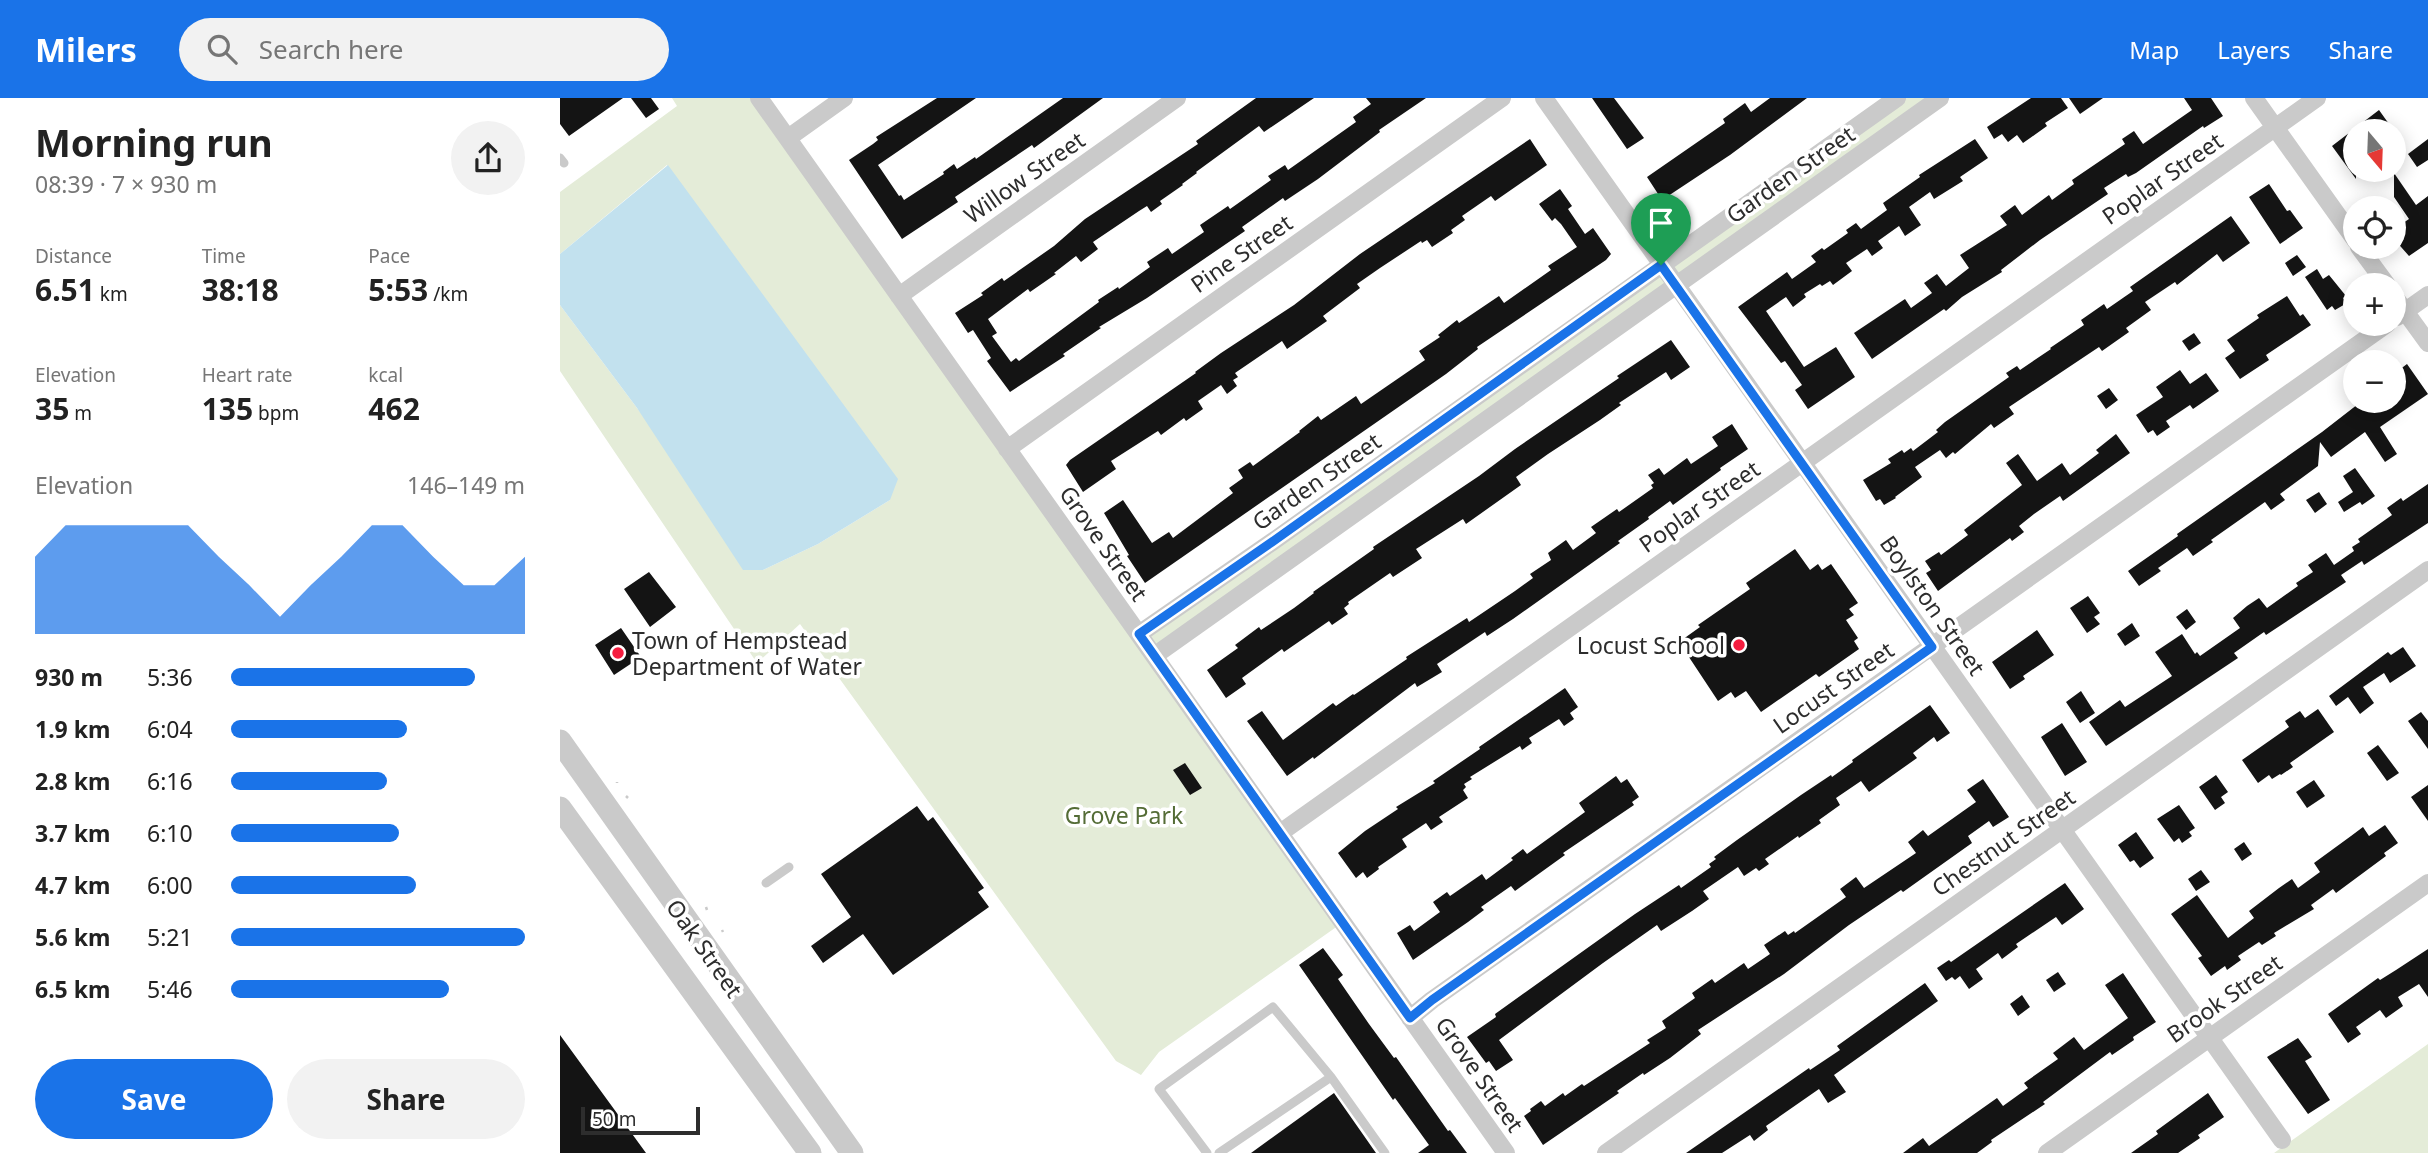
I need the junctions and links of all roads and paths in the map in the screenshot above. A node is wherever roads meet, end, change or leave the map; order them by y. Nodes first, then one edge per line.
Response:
1 (759, 98) edge
2 (844, 98) edge
3 (1177, 98) edge
4 (1502, 98) edge
5 (1544, 98) edge
6 (1897, 98) edge
7 (1940, 98) edge
8 (2254, 98) edge
9 (2318, 98) edge
10 (1915, 105) edge
11 (2275, 128) junction
12 (788, 138) junction
13 (2343, 223) edge
14 (1661, 265) junction
15 (1676, 285) junction
16 (2428, 295) edge
17 (899, 296) junction
18 (2406, 311) edge
19 (2406, 321) edge
20 (2370, 336) edge
21 (2428, 344) edge
22 (1494, 384) junction
23 (1510, 403) junction
24 (1007, 449) junction
25 (1802, 463) junction
26 (2428, 570) edge
27 (1139, 634) junction
28 (1932, 647) junction
29 (1154, 656) junction
30 (560, 741) edge
31 (560, 808) edge
32 (2062, 830) junction
33 (1280, 833) junction
34 (789, 867) dead end
35 (766, 883) dead end
36 (2428, 883) edge
37 (695, 935) junction
38 (668, 957) junction
39 (1410, 1018) junction
40 (2210, 1037) junction
41 (1331, 1077) junction
42 (2282, 1140) dead end
43 (810, 1153) edge
44 (852, 1153) edge
45 (1207, 1153) edge
46 (1219, 1153) edge
47 (1385, 1153) edge
48 (1506, 1153) edge
49 (1606, 1153) edge
50 (2048, 1153) edge

1 - 12 street, Grove Street
2 - 12 street
3 - 17 street, Willow Street
4 - 24 street, Pine Street
5 - 14 street, Boylston Street
6 - 14 street, Garden Street
7 - 10 street, Garden Street
8 - 11 street
9 - 11 street, Poplar Street
10 - 15 street, Garden Street
11 - 13 street
11 - 25 street, Poplar Street
12 - 17 street, Grove Street
14 - 15 street, Boylston Street
14 - 22 street, Garden Street
15 - 23 street, Garden Street
15 - 25 street, Boylston Street
16 - 18 street
17 - 24 street, Grove Street
19 - 21 street
20 - 28 street, Locust Street
22 - 23 street
22 - 27 street, Garden Street
23 - 29 street, Garden Street
24 - 27 street, Grove Street
25 - 28 street, Boylston Street
25 - 33 street, Poplar Street
26 - 32 street, Chestnut Street
27 - 29 street, Grove Street
28 - 32 street, Boylston Street
28 - 39 street, Locust Street
29 - 33 street, Grove Street
30 - 37 street, Oak Street
31 - 38 street, Oak Street
32 - 40 street, Boylston Street
32 - 49 street, Chestnut Street
33 - 39 street, Grove Street
34 - 35 lane
36 - 40 street, Brook Street
37 - 38 street
37 - 44 street, Oak Street
38 - 43 street, Oak Street
39 - 48 street, Grove Street
40 - 42 street, Boylston Street
40 - 50 street, Brook Street
41 - 45 lane
41 - 46 lane
41 - 47 lane

